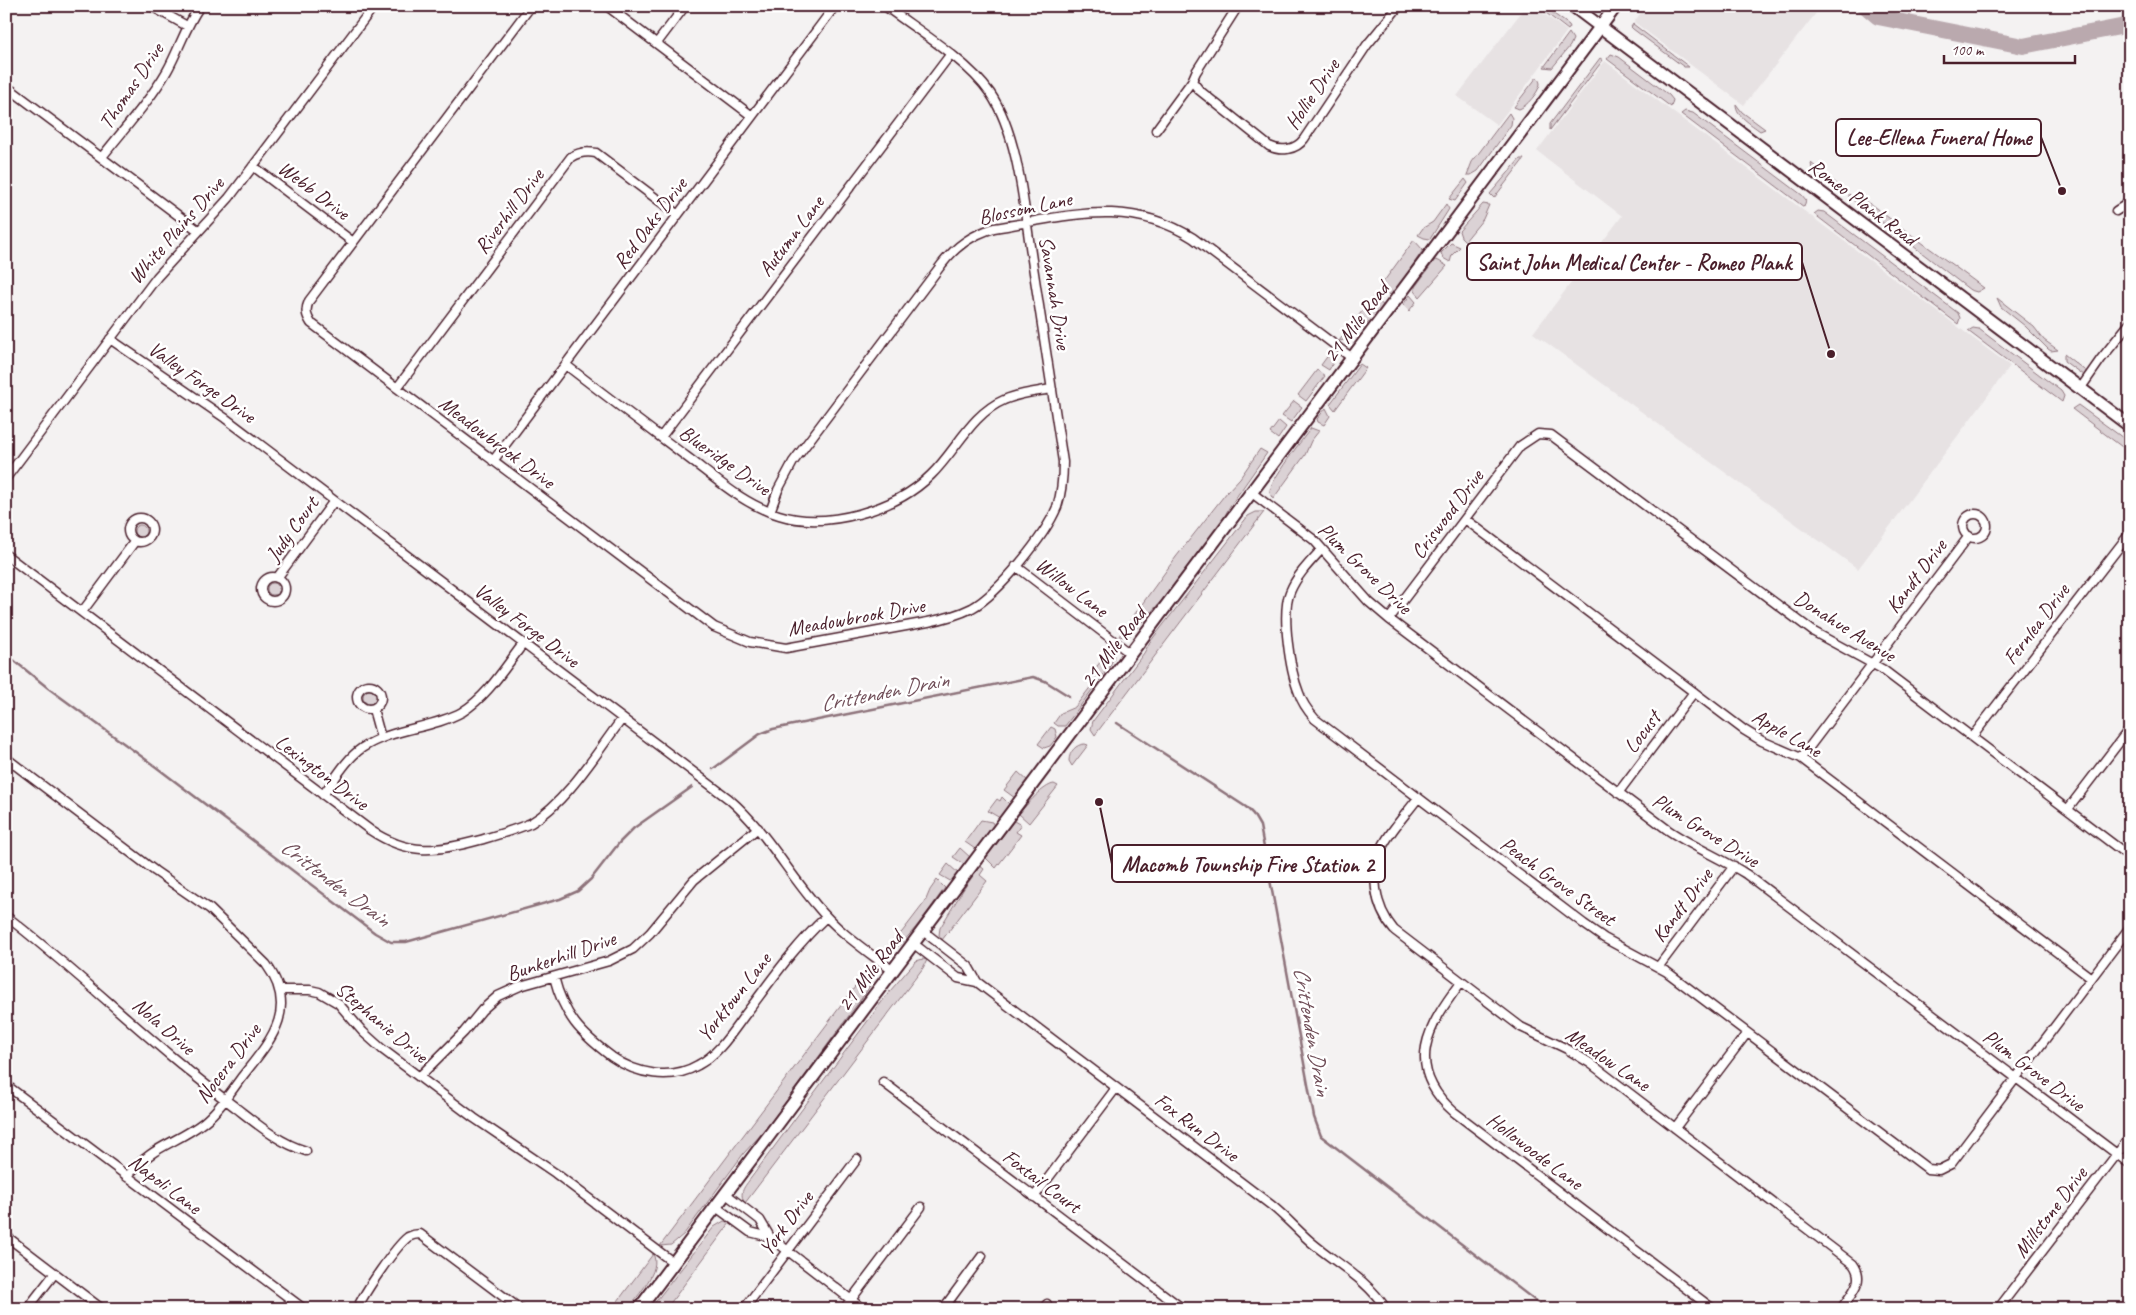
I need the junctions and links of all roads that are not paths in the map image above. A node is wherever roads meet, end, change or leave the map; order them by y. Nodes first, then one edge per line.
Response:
1 (151, 6) edge
2 (200, 6) edge
3 (374, 6) edge
4 (531, 6) edge
5 (607, 6) edge
6 (685, 6) edge
7 (835, 6) edge
8 (885, 6) edge
9 (1238, 6) edge
10 (1399, 6) edge
11 (1574, 6) edge
12 (1616, 6) edge
13 (187, 26) junction
14 (1600, 27) junction
15 (657, 43) junction
16 (950, 55) junction
17 (1192, 81) junction
18 (6, 86) edge
19 (752, 116) junction
20 (1156, 130) dead end
21 (102, 157) junction
22 (253, 166) junction
23 (2130, 202) edge
24 (2116, 211) dead end
25 (678, 215) junction
26 (1026, 223) junction
27 (199, 231) junction
28 (353, 242) junction
29 (2130, 323) edge
30 (110, 339) junction
31 (1352, 358) junction
32 (566, 365) junction
33 (397, 388) junction
34 (1052, 389) junction
35 (2080, 389) junction
36 (2130, 426) edge
37 (1538, 434) joint
38 (661, 437) junction
39 (493, 461) junction
40 (6, 478) edge
41 (1252, 493) junction
42 (334, 501) junction
43 (770, 512) junction
44 (1465, 519) junction
45 (2130, 532) edge
46 (1969, 536) dead end
47 (135, 541) dead end
48 (1322, 549) junction
49 (6, 555) edge
50 (1016, 566) junction
51 (277, 578) dead end
52 (82, 612) junction
53 (1389, 620) junction
54 (523, 644) junction
55 (1131, 654) junction
56 (1873, 663) junction
57 (1694, 692) junction
58 (373, 709) dead end
59 (622, 719) junction
60 (2130, 728) edge
61 (1972, 737) junction
62 (382, 738) junction
63 (6, 758) edge
64 (1801, 758) junction
65 (1618, 792) junction
66 (323, 794) junction
67 (1418, 798) junction
68 (2068, 809) junction
69 (758, 828) junction
70 (2130, 857) edge
71 (1734, 866) junction
72 (6, 916) edge
73 (826, 917) junction
74 (2130, 927) edge
75 (923, 932) junction
76 (914, 944) junction
77 (1659, 966) junction
78 (893, 971) junction
79 (554, 976) junction
80 (2091, 978) junction
81 (977, 982) junction
82 (1461, 982) junction
83 (280, 990) junction
84 (1747, 1033) junction
85 (419, 1077) junction
86 (2016, 1078) junction
87 (883, 1082) dead end
88 (6, 1085) edge
89 (1116, 1088) junction
90 (225, 1100) junction
91 (1674, 1128) junction
92 (2130, 1137) edge
93 (306, 1151) dead end
94 (2116, 1154) junction
95 (857, 1159) dead end
96 (2130, 1164) edge
97 (127, 1177) junction
98 (726, 1194) junction
99 (1034, 1197) junction
100 (921, 1206) dead end
101 (716, 1207) junction
102 (6, 1236) edge
103 (770, 1238) junction
104 (788, 1251) junction
105 (982, 1256) dead end
106 (674, 1263) junction
107 (55, 1273) junction
108 (851, 1299) junction
109 (1179, 1306) dead end
110 (516, 1308) edge
111 (27, 1309) edge
112 (102, 1309) edge
113 (304, 1309) edge
114 (357, 1309) edge
115 (639, 1309) edge
116 (744, 1309) edge
117 (844, 1309) edge
118 (864, 1309) edge
119 (943, 1309) edge
120 (1386, 1309) edge
121 (1713, 1309) edge
122 (1841, 1309) edge
123 (1998, 1309) edge

1 - 13 street
2 - 13 street, Thomas Drive
3 - 22 street, White Plains Drive
4 - 28 street, Meadowbrook Drive
5 - 15 street
6 - 15 street
7 - 19 street, Red Oaks Drive
8 - 16 street, Savannah Drive
9 - 17 street
10 - 17 street, Hollie Drive
11 - 14 street, Romeo Plank Road
12 - 14 street, 21 Mile Road
13 - 21 street, Thomas Drive
14 - 31 street, 21 Mile Road
14 - 35 street, Romeo Plank Road
15 - 19 street
16 - 26 street, Savannah Drive
16 - 38 street, Autumn Lane
17 - 20 street
18 - 21 street
19 - 25 street, Red Oaks Drive
21 - 27 street
22 - 27 street, White Plains Drive
22 - 28 street, Webb Drive
23 - 24 street
25 - 32 street, Red Oaks Drive
25 - 33 street, Riverhill Drive
26 - 31 street, Blossom Lane
26 - 34 street, Savannah Drive
26 - 43 street, Blossom Lane
27 - 30 street, White Plains Drive
28 - 33 street, Meadowbrook Drive
29 - 35 street
30 - 40 street, White Plains Drive
30 - 42 street, Valley Forge Drive
31 - 41 street, 21 Mile Road
32 - 38 street, Blueridge Drive
32 - 39 street, Red Oaks Drive
33 - 39 street, Meadowbrook Drive
34 - 43 street, Blueridge Drive
34 - 50 street, Savannah Drive
35 - 36 street, Romeo Plank Road
37 - 44 street, Criswood Drive
37 - 56 street, Donahue Avenue
38 - 43 street, Blueridge Drive
39 - 50 street, Meadowbrook Drive
41 - 48 street, Plum Grove Drive
41 - 55 street, 21 Mile Road
42 - 51 street, Judy Court
42 - 54 street, Valley Forge Drive
44 - 53 street, Criswood Drive
44 - 57 street, Apple Lane
45 - 61 street, Fernlea Drive
46 - 56 street, Kandt Drive
47 - 52 street
48 - 53 street, Plum Grove Drive
48 - 67 street, Peach Grove Street
49 - 52 street, Lexington Drive
50 - 55 street, Willow Lane
52 - 66 street, Lexington Drive
53 - 65 street, Plum Grove Drive
54 - 59 street, Valley Forge Drive
54 - 62 street
55 - 75 street, 21 Mile Road
56 - 61 street, Donahue Avenue
56 - 64 street, Kandt Drive
57 - 64 street, Apple Lane
57 - 65 street, Locust
58 - 62 street
59 - 66 street, Lexington Drive
59 - 69 street, Valley Forge Drive
60 - 68 street
61 - 68 street, Donahue Avenue
62 - 66 street
63 - 83 street
64 - 80 street, Apple Lane
65 - 71 street, Plum Grove Drive
67 - 77 street, Peach Grove Street
67 - 82 street, Meadow Lane
68 - 70 street, Donahue Avenue
69 - 73 street, Valley Forge Drive
69 - 79 street, Bunkerhill Drive
71 - 77 street, Kandt Drive
71 - 86 street, Plum Grove Drive
72 - 90 street, Nola Drive
73 - 78 street, Valley Forge Drive
73 - 79 street, Yorktown Lane
74 - 80 street
75 - 76 street, 21 Mile Road
75 - 81 street, Fox Run Drive
76 - 78 street, 21 Mile Road
76 - 81 street, Fox Run Drive
77 - 84 street, Peach Grove Street
78 - 98 street, 21 Mile Road
79 - 85 street, Bunkerhill Drive
80 - 86 street
81 - 89 street, Fox Run Drive
82 - 91 street, Meadow Lane
82 - 121 street, Hollowoode Lane
83 - 85 street, Stephanie Drive
83 - 90 street, Nocera Drive
84 - 86 street, Peach Grove Street
84 - 91 street
85 - 106 street, Stephanie Drive
86 - 94 street, Plum Grove Drive
87 - 99 street, Foxtail Court
88 - 97 street, Napoli Lane
89 - 99 street
89 - 120 street, Fox Run Drive
90 - 93 street, Nola Drive
90 - 97 street, Nocera Drive
91 - 122 street, Meadow Lane
92 - 94 street, Millstone Drive
94 - 96 street, Plum Grove Drive
94 - 123 street, Millstone Drive
95 - 104 street, York Drive
97 - 113 street, Napoli Lane
98 - 101 street, 21 Mile Road
98 - 103 street
99 - 109 street, Foxtail Court
100 - 108 street
101 - 103 street
101 - 106 street, 21 Mile Road
102 - 107 street
103 - 104 street
104 - 108 street
104 - 116 street, York Drive
105 - 119 street
106 - 115 street, 21 Mile Road
107 - 111 street
107 - 112 street
108 - 117 street
108 - 118 street
110 - 114 street

